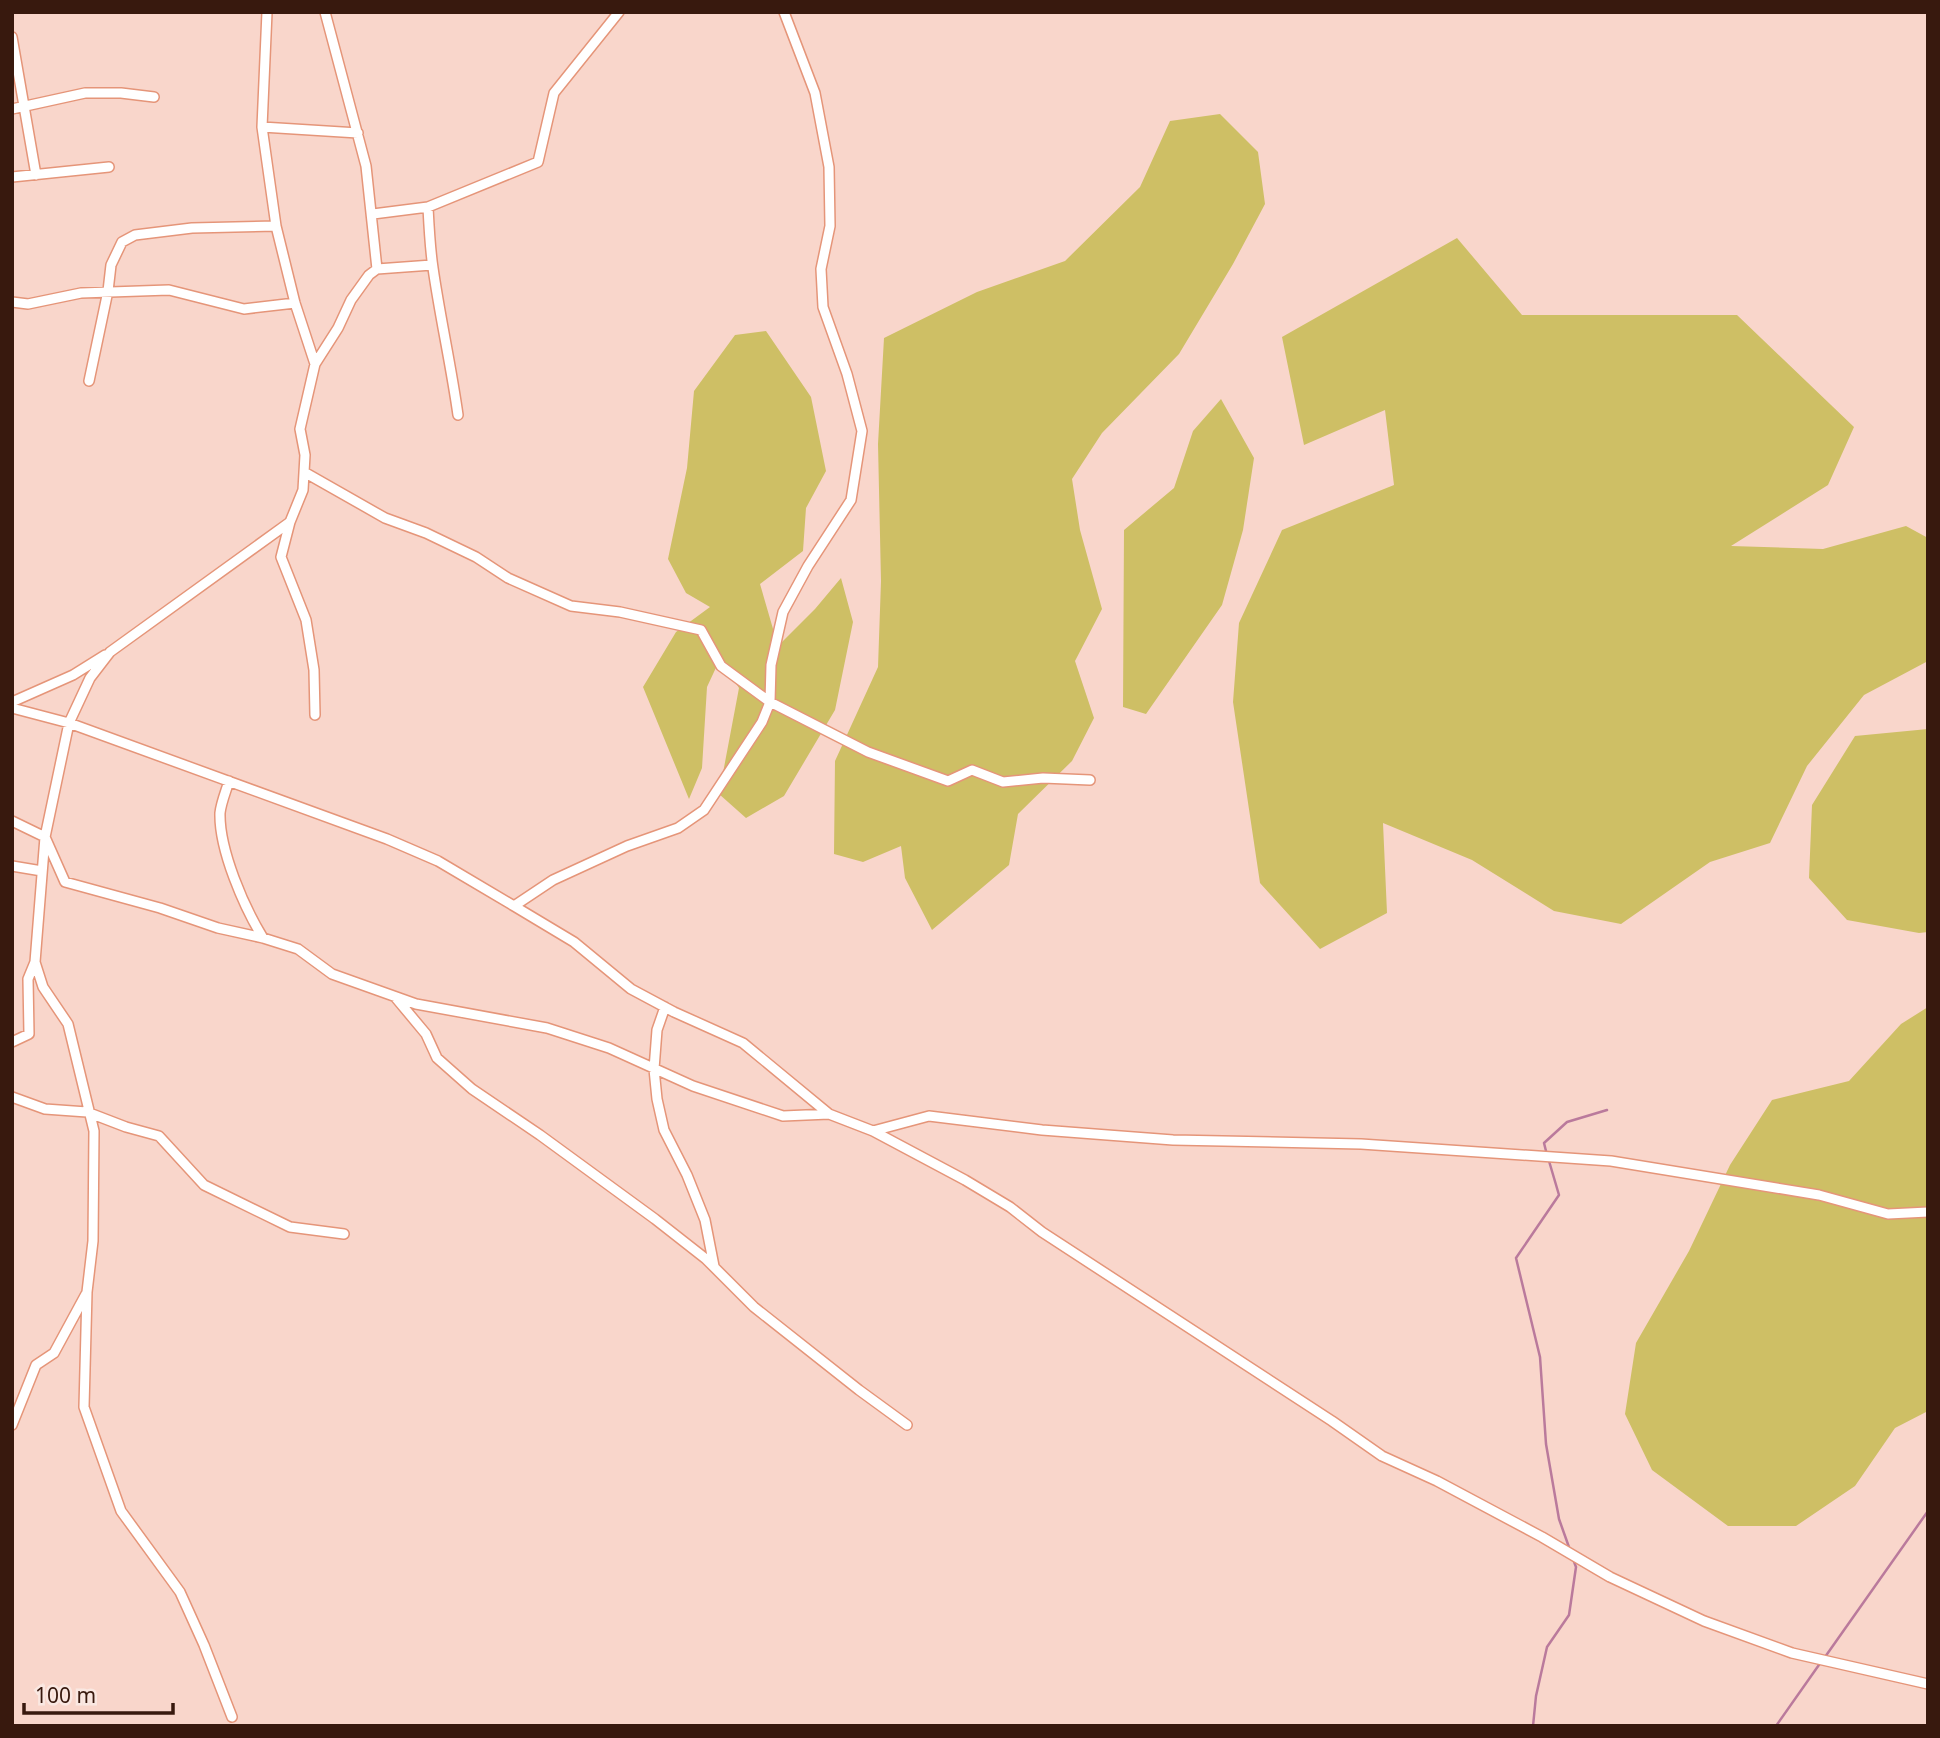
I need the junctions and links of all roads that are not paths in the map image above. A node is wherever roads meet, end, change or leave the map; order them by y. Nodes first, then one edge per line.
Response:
1 (267, 12) edge
2 (325, 12) edge
3 (619, 12) edge
4 (784, 12) edge
5 (12, 37) edge
6 (154, 97) dead end
7 (24, 107) junction
8 (12, 109) edge
9 (262, 127) junction
10 (358, 133) junction
11 (108, 167) dead end
12 (36, 175) junction
13 (12, 177) edge
14 (428, 207) junction
15 (373, 214) junction
16 (276, 226) junction
17 (432, 265) junction
18 (377, 269) junction
19 (108, 291) junction
20 (12, 302) edge
21 (295, 303) junction
22 (314, 364) junction
23 (89, 381) dead end
24 (458, 415) dead end
25 (304, 472) junction
26 (290, 522) junction
27 (110, 652) junction
28 (12, 702) edge
29 (770, 702) junction
30 (12, 708) edge
31 (315, 715) dead end
32 (69, 723) junction
33 (1090, 780) dead end
34 (229, 781) junction
35 (12, 821) edge
36 (45, 837) junction
37 (12, 866) edge
38 (42, 871) junction
39 (514, 906) junction
40 (263, 938) junction
41 (35, 962) junction
42 (394, 995) junction
43 (665, 1007) junction
44 (12, 1042) edge
45 (654, 1069) junction
46 (12, 1097) edge
47 (88, 1112) junction
48 (829, 1114) junction
49 (873, 1131) junction
50 (1928, 1212) edge
51 (344, 1234) dead end
52 (715, 1268) junction
53 (87, 1292) junction
54 (12, 1425) edge
55 (906, 1425) dead end
56 (1928, 1684) edge
57 (232, 1717) dead end

1 - 9 street
2 - 10 street
3 - 14 street
4 - 29 street
5 - 7 street
6 - 7 street
7 - 8 street
7 - 12 street
9 - 10 street
9 - 16 street
10 - 15 street
11 - 12 street
12 - 13 street
14 - 15 street
14 - 17 street
15 - 18 street
16 - 19 street
16 - 21 street
17 - 18 street
17 - 24 street
18 - 22 street
19 - 20 street
19 - 21 street
19 - 23 street
21 - 22 street
22 - 25 street
25 - 26 street
25 - 29 street
26 - 27 street
26 - 31 street
27 - 28 street
27 - 32 street
29 - 33 street
29 - 39 street
30 - 32 street
32 - 34 street
32 - 36 street
34 - 39 street
34 - 40 street
35 - 36 street
36 - 38 street
36 - 40 street
37 - 38 street
38 - 41 street
39 - 43 street
40 - 42 street
41 - 44 street
41 - 47 street
42 - 45 street
42 - 52 street
43 - 45 street
43 - 48 street
45 - 48 street
45 - 52 street
46 - 47 street
47 - 51 street
47 - 53 street
48 - 49 street
49 - 50 street
49 - 56 street
52 - 55 street
53 - 54 street
53 - 57 street

